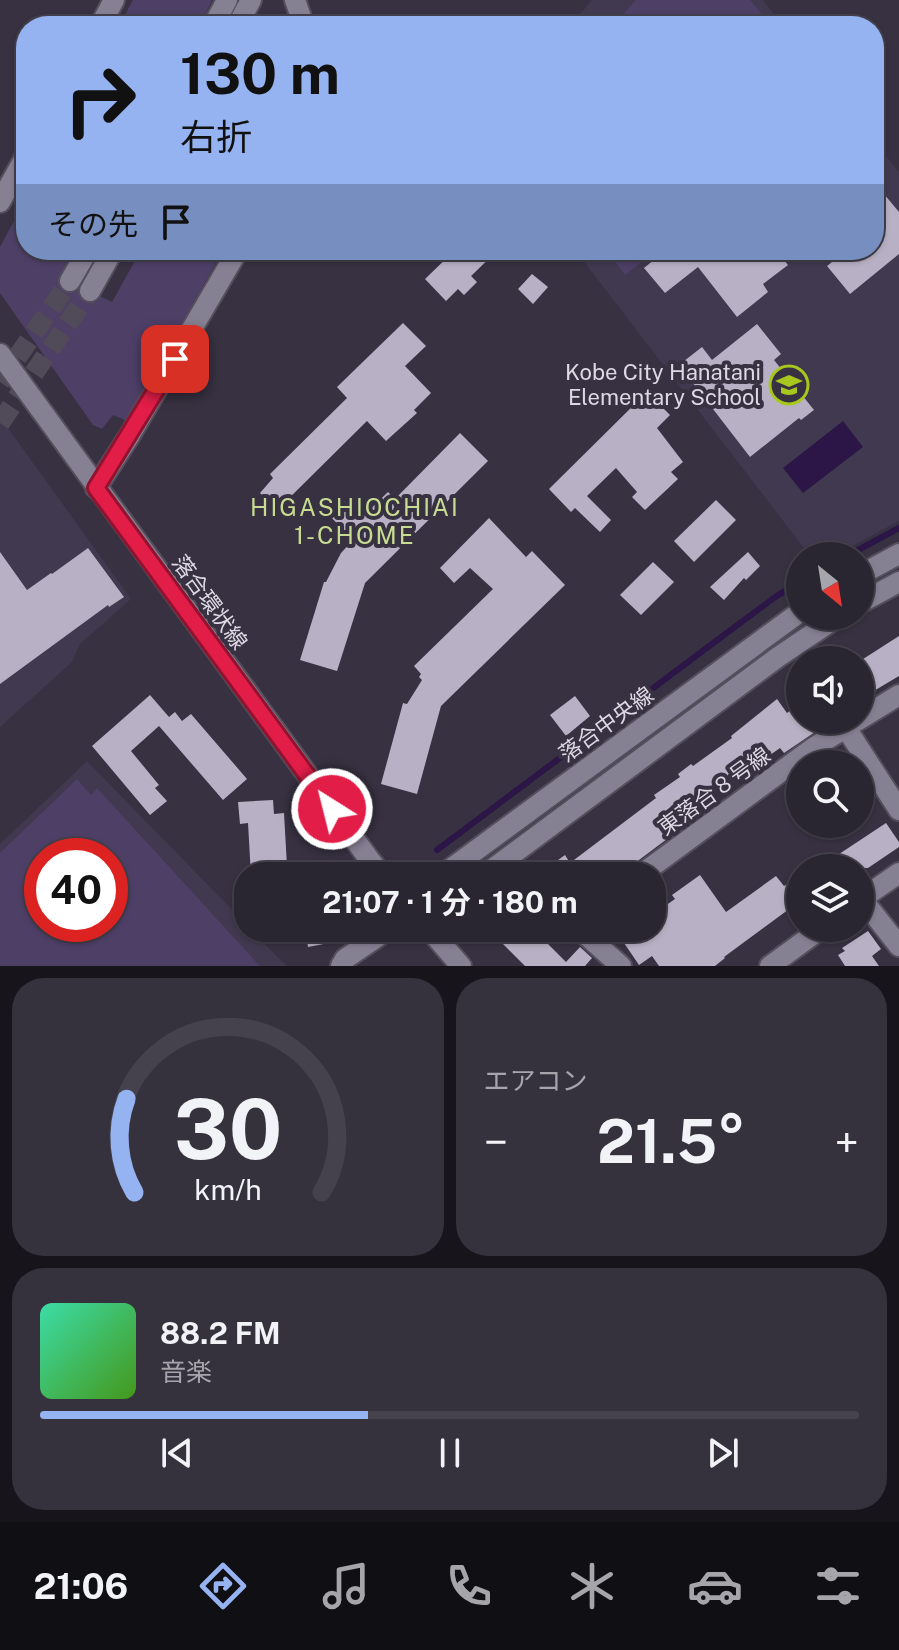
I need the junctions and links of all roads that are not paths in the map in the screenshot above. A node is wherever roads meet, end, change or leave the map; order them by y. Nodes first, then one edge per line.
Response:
1 (16, 174) edge
2 (0, 202) edge
3 (82, 260) edge
4 (107, 260) edge
5 (232, 260) edge
6 (70, 281) tunnel mouth
7 (90, 291) tunnel mouth
8 (0, 354) edge
9 (96, 488) junction
10 (899, 554) edge
11 (874, 567) edge
12 (899, 582) edge
13 (874, 595) edge
14 (786, 622) edge
15 (818, 630) edge
16 (899, 695) edge
17 (874, 710) edge
18 (836, 734) edge
19 (861, 734) edge
20 (899, 810) edge
21 (371, 862) edge
22 (460, 862) edge
23 (502, 862) edge
24 (658, 862) edge
25 (899, 873) edge
26 (874, 891) edge
27 (874, 916) edge
28 (370, 942) edge
29 (440, 942) edge
30 (594, 942) edge
31 (803, 942) edge
32 (899, 946) edge
33 (341, 966) edge
34 (461, 966) edge
35 (621, 966) edge
36 (770, 966) edge

1 - 2 street
3 - 6 street
4 - 7 street
5 - 9 street
8 - 9 street, 落合環状線
9 - 21 street, 落合環状線
10 - 11 street
12 - 13 street
14 - 22 street, 落合中央線
15 - 23 street
16 - 17 street, 東落合８号線
18 - 24 street, 東落合８号線
19 - 20 street
25 - 26 street
27 - 32 street
28 - 33 street
29 - 34 street
30 - 35 street
31 - 36 street

